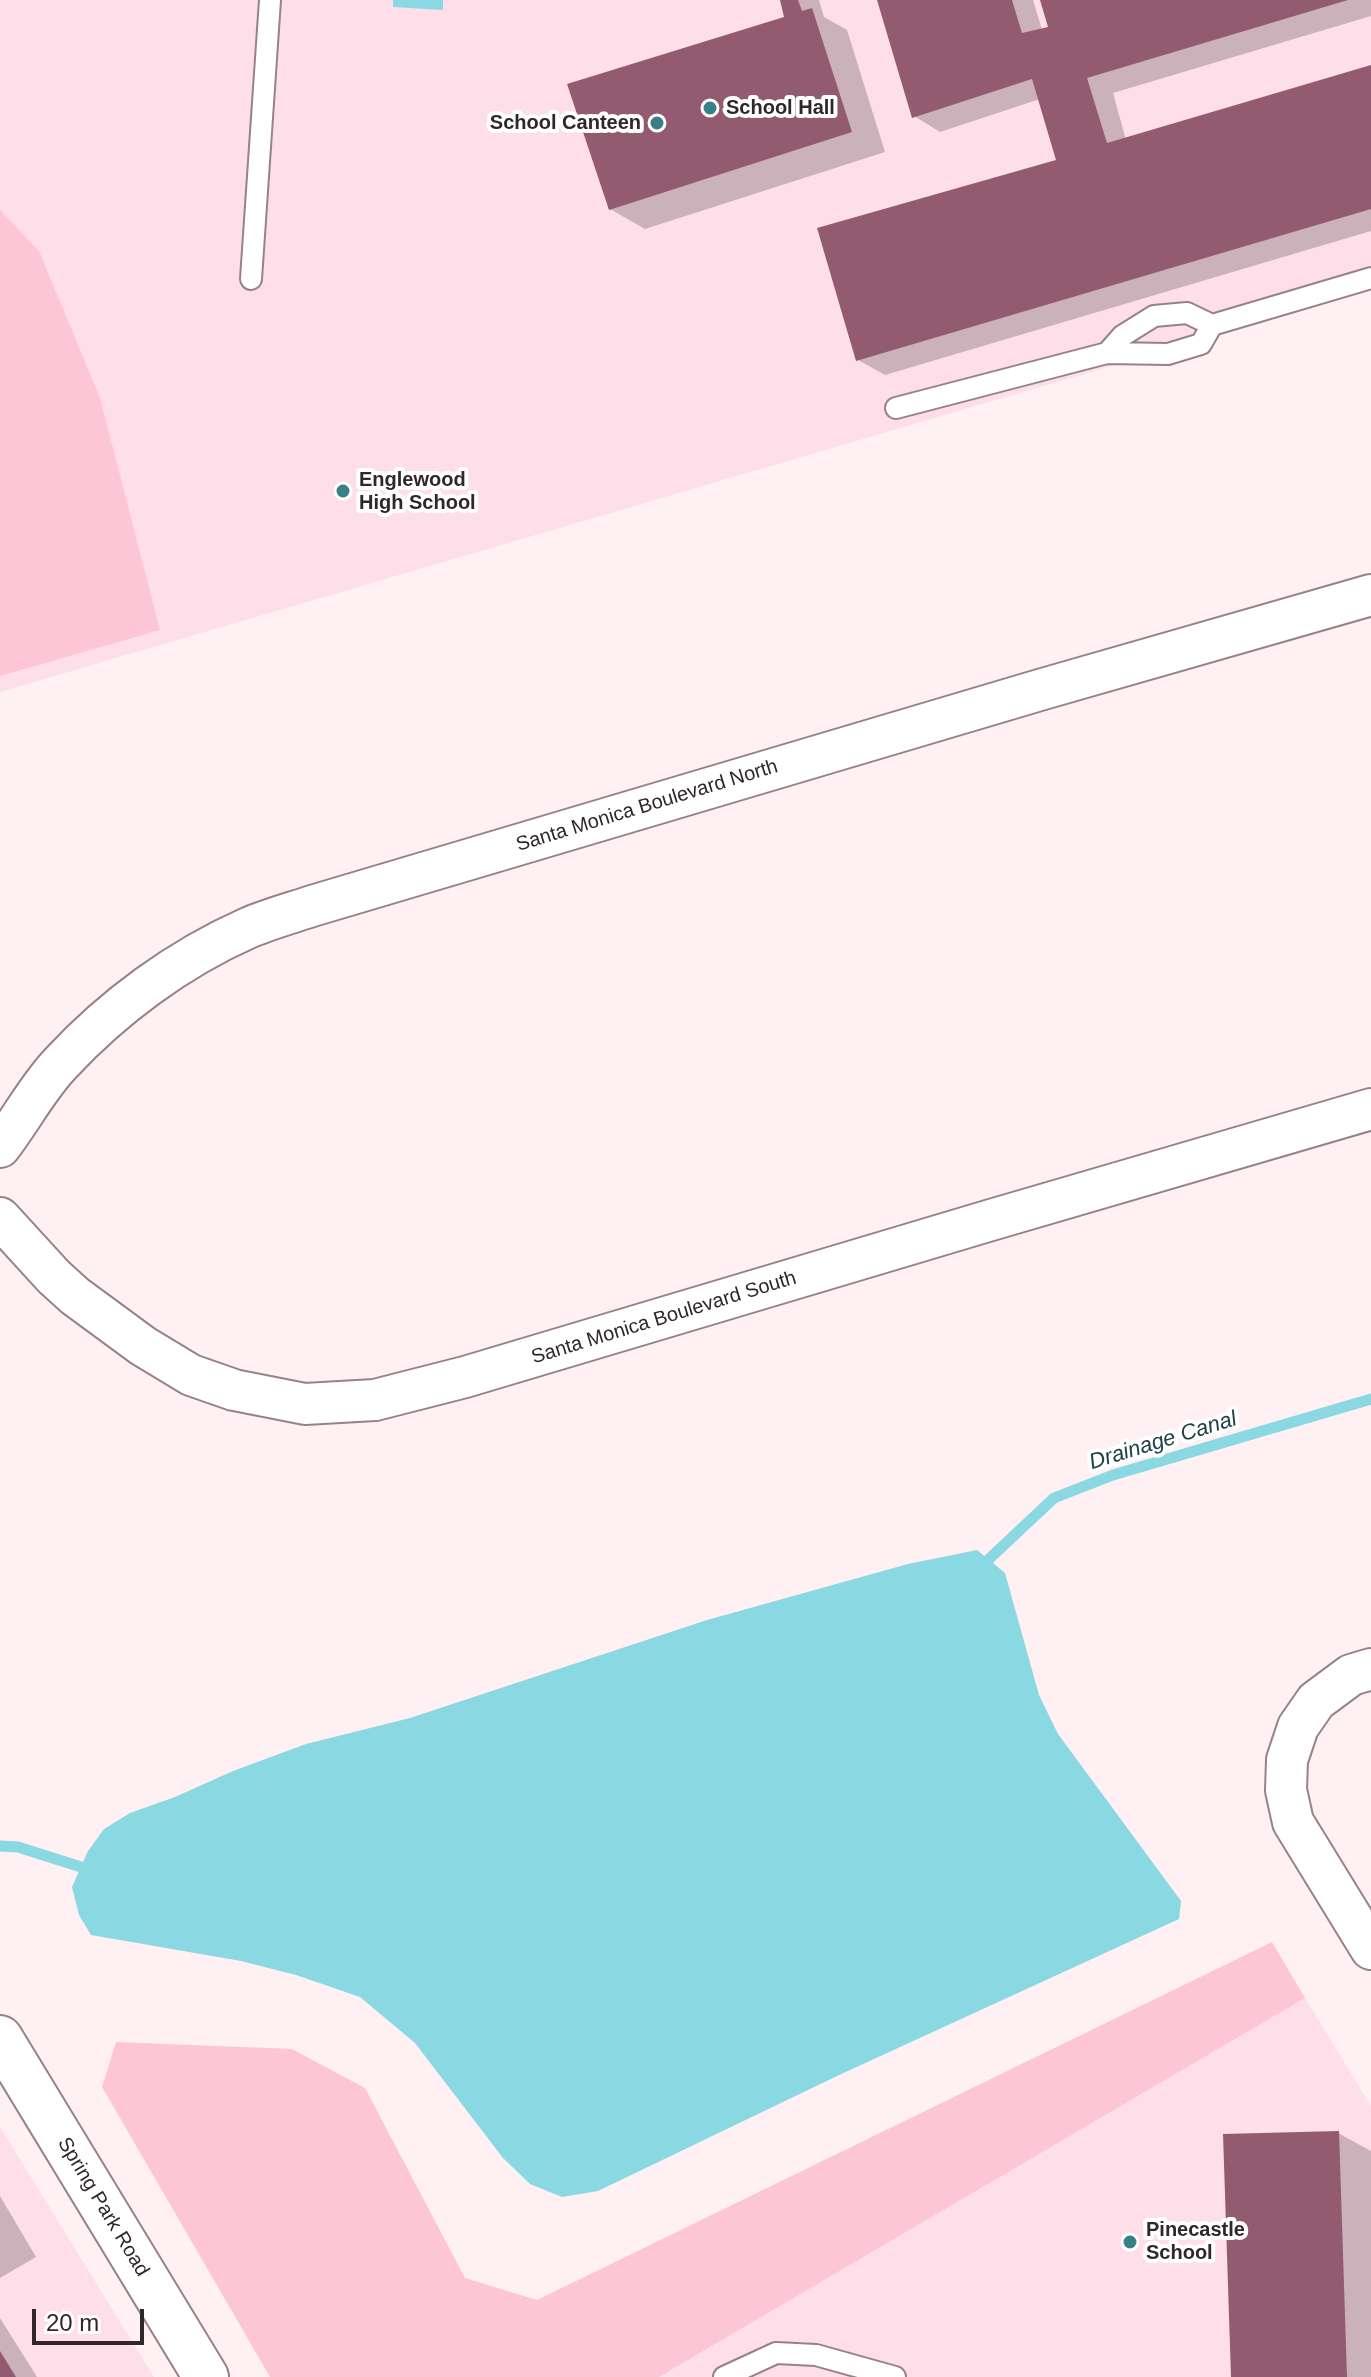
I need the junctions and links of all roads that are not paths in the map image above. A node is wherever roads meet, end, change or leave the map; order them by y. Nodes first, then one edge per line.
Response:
1 (270, 0) edge
2 (1371, 278) edge
3 (251, 279) dead end
4 (1212, 325) junction
5 (1107, 353) junction
6 (896, 408) dead end
7 (1371, 595) edge
8 (1371, 1109) edge
9 (0, 1147) edge
10 (0, 1218) edge
11 (1371, 1669) edge
12 (1371, 1949) edge
13 (0, 2038) edge
14 (206, 2377) edge
15 (724, 2377) edge
16 (895, 2377) edge

1 - 3 lane
2 - 4 lane
4 - 5 lane
4 - 5 lane
5 - 6 lane
7 - 9 street, Santa Monica Boulevard North
8 - 10 street, Santa Monica Boulevard South
11 - 12 street
13 - 14 main road, Spring Park Road
15 - 16 lane

